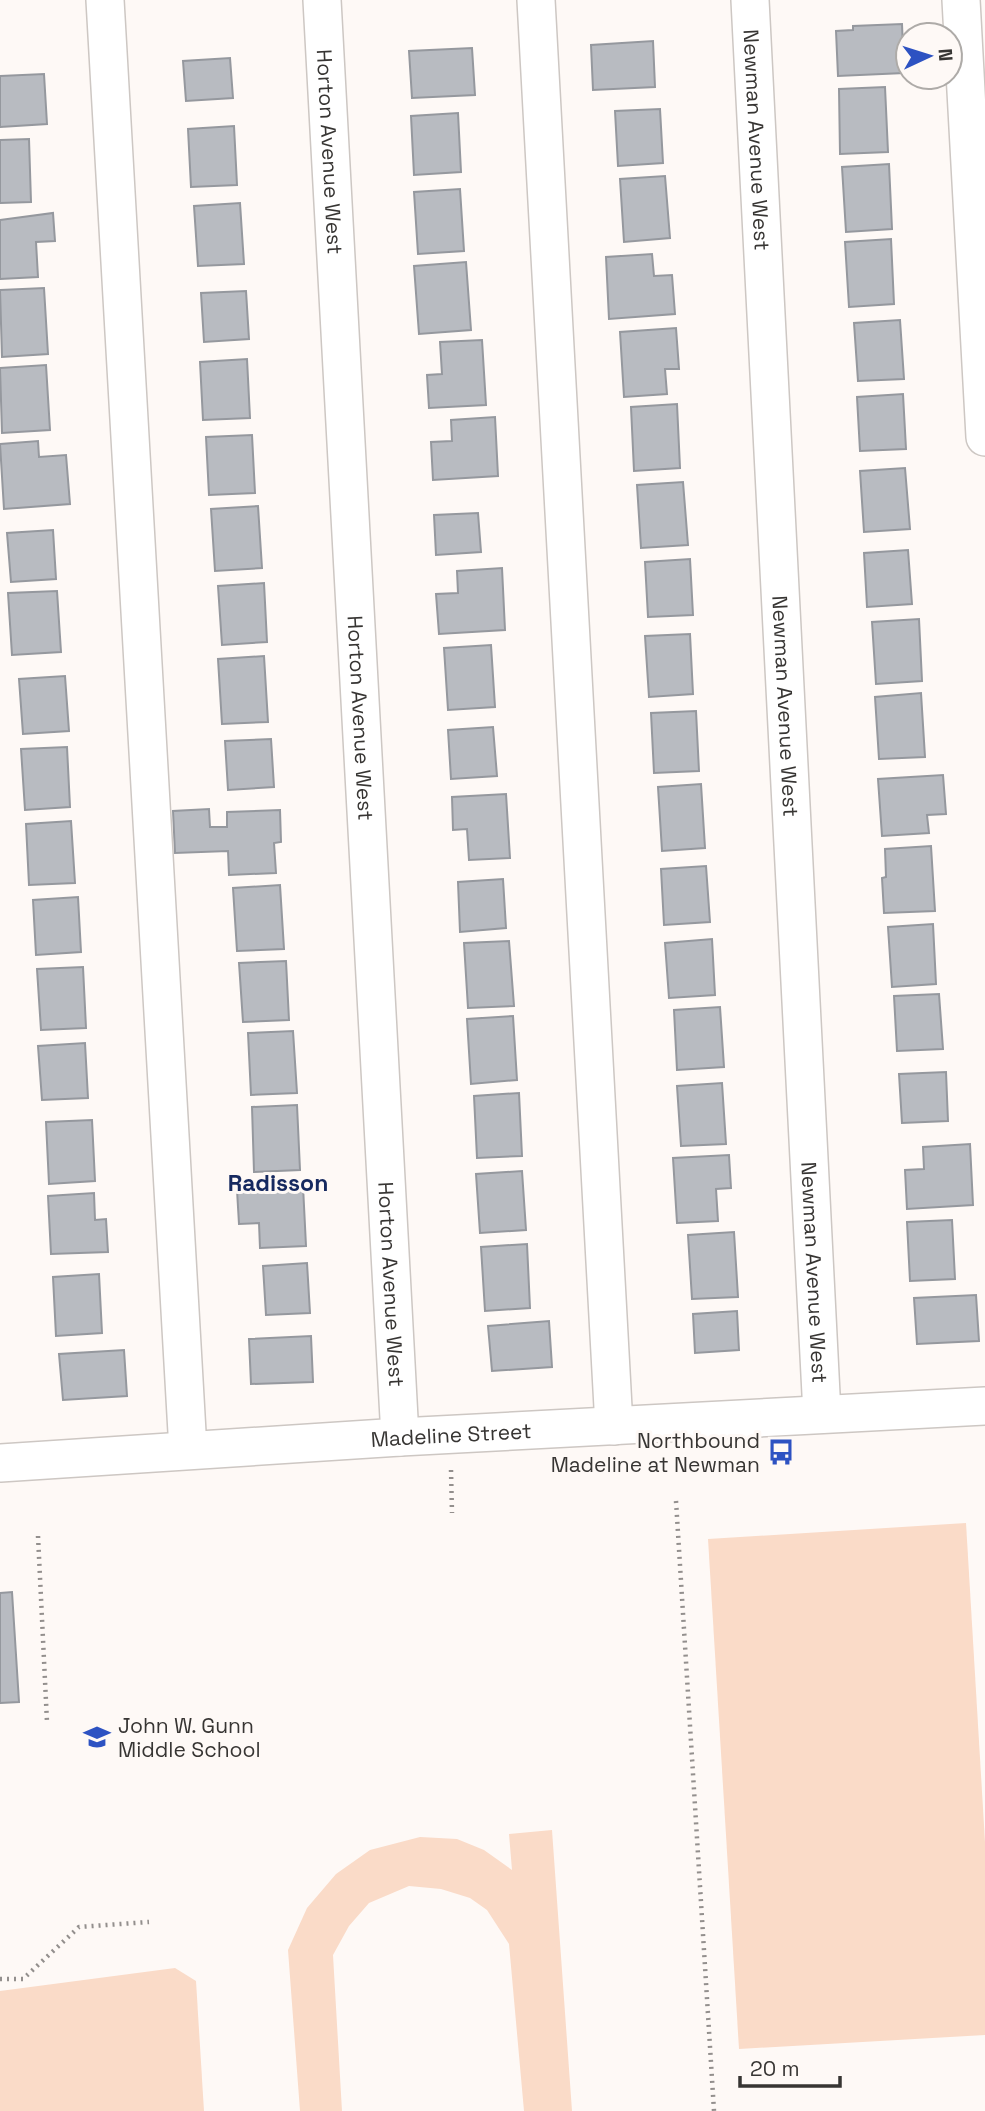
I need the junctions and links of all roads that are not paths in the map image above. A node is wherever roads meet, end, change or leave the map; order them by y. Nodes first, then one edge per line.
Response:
1 (105, 0) edge
2 (322, 0) edge
3 (536, 0) edge
4 (750, 0) edge
5 (961, 0) edge
6 (985, 436) edge
7 (985, 1406) edge
8 (822, 1414) junction
9 (614, 1426) junction
10 (400, 1437) junction
11 (188, 1450) junction
12 (0, 1463) edge

1 - 11 street
2 - 10 street, Horton Avenue West
3 - 9 street
4 - 8 street, Newman Avenue West
5 - 6 street
7 - 8 street, Madeline Street
8 - 9 street, Madeline Street
9 - 10 street, Madeline Street
10 - 11 street, Madeline Street
11 - 12 street, Madeline Street

